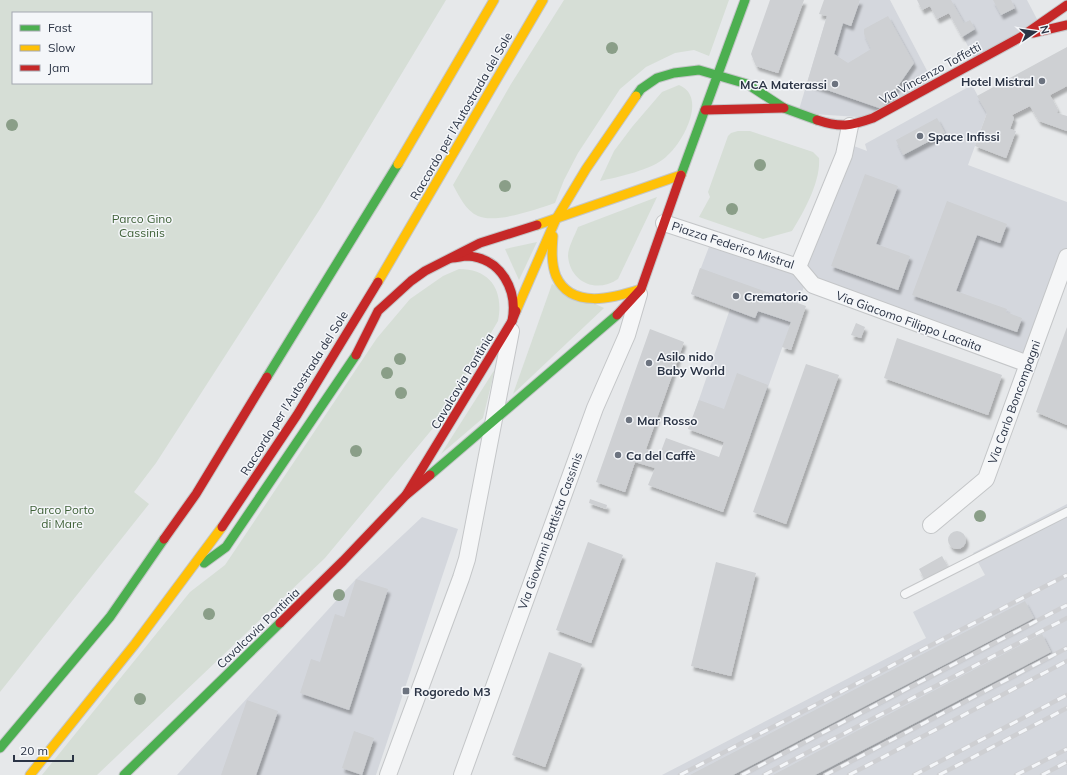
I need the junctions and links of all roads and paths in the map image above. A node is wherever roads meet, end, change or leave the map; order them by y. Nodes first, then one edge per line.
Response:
1 (494, 0) edge
2 (543, 0) edge
3 (745, 0) edge
4 (1067, 5) edge
5 (1067, 25) edge
6 (1021, 36) junction
7 (718, 74) junction
8 (784, 108) junction
9 (705, 110) junction
10 (850, 126) junction
11 (682, 175) junction
12 (556, 219) junction
13 (664, 223) junction
14 (1067, 257) edge
15 (447, 259) junction
16 (798, 267) junction
17 (640, 289) junction
18 (512, 321) junction
19 (1028, 364) junction
20 (493, 422) junction
21 (406, 495) junction
22 (1067, 512) edge
23 (931, 525) dead end
24 (181, 584) junction
25 (905, 594) dead end
26 (0, 748) edge
27 (390, 772) edge
28 (30, 775) edge
29 (124, 775) edge
30 (462, 775) edge

1 - 26 main road
2 - 24 main road, Raccordo per l'Autostrada del Sole
3 - 7 main road, Via Giovanni Battista Cassinis
4 - 6 main road, Via Vincenzo Toffetti
5 - 6 main road, Via Vincenzo Toffetti
6 - 10 main road, Via Vincenzo Toffetti
7 - 8 main road
7 - 9 main road, Via Giovanni Battista Cassinis
7 - 12 main road
8 - 9 main road
8 - 10 main road
9 - 11 main road, Via Giovanni Battista Cassinis
10 - 16 street, Piazza Federico Mistral
11 - 12 main road
11 - 13 main road, Via Giovanni Battista Cassinis
12 - 15 main road
12 - 17 main road
12 - 18 main road
13 - 16 street, Piazza Federico Mistral
13 - 17 main road, Via Giovanni Battista Cassinis
14 - 19 street, Via Carlo Boncompagni
15 - 18 main road
15 - 24 main road
16 - 19 street, Via Giacomo Filippo Lacaita
17 - 20 main road, Via Giovanni Battista Cassinis
17 - 30 street, Via Giovanni Battista Cassinis
18 - 20 street
18 - 21 main road, Cavalcavia Pontinia
19 - 23 street, Via Carlo Boncompagni
20 - 21 main road, Cavalcavia Pontinia
20 - 27 street
21 - 29 main road, Cavalcavia Pontinia
22 - 25 lane
24 - 28 main road, Raccordo per l'Autostrada del Sole

